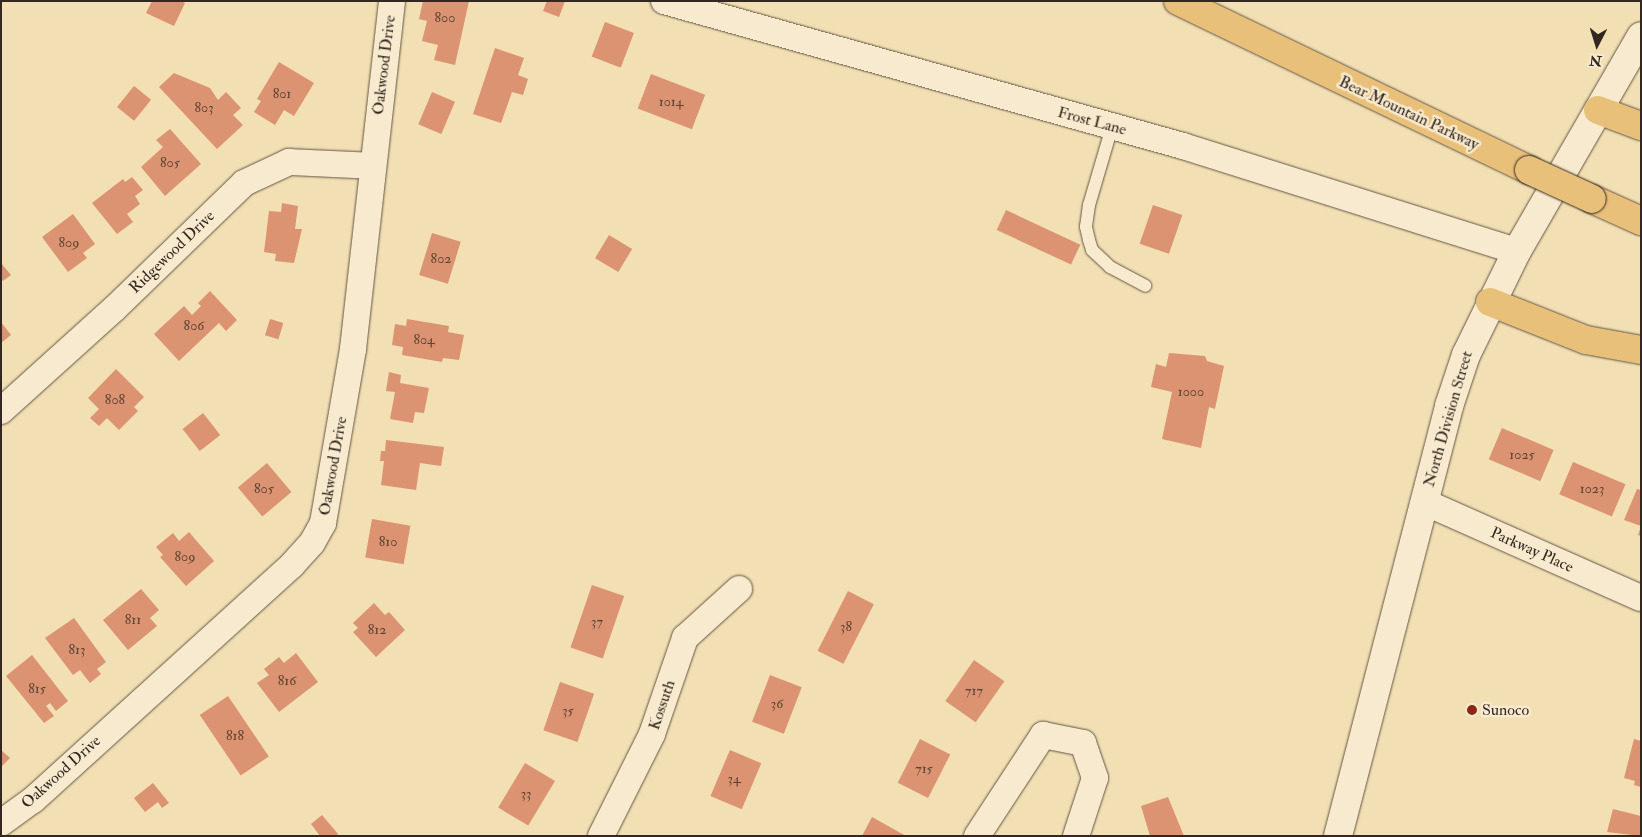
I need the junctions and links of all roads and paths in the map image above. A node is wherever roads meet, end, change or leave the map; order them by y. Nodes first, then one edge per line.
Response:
1 (392, 1) edge
2 (664, 1) edge
3 (1178, 1) edge
4 (1641, 36) edge
5 (1598, 110) junction
6 (1112, 126) junction
7 (1641, 126) edge
8 (373, 166) junction
9 (1641, 221) edge
10 (1517, 250) junction
11 (1145, 286) dead end
12 (1490, 302) junction
13 (1641, 350) edge
14 (1, 411) edge
15 (1424, 502) junction
16 (740, 589) dead end
17 (1641, 598) edge
18 (1, 822) edge
19 (602, 836) edge
20 (978, 836) edge
21 (1076, 836) edge
22 (1338, 836) edge

1 - 8 street, Oakwood Drive
2 - 6 street, Frost Lane
3 - 9 highway, Bear Mountain Parkway, bridge
4 - 5 street, North Division Street
5 - 7 highway
5 - 10 street, North Division Street
6 - 10 street, Frost Lane
6 - 11 lane
8 - 14 street, Ridgewood Drive
8 - 18 street, Oakwood Drive
10 - 12 street, North Division Street
12 - 13 highway
12 - 15 street, North Division Street
15 - 17 street, Parkway Place
15 - 22 street, North Division Street
16 - 19 street, Kossuth
20 - 21 street

